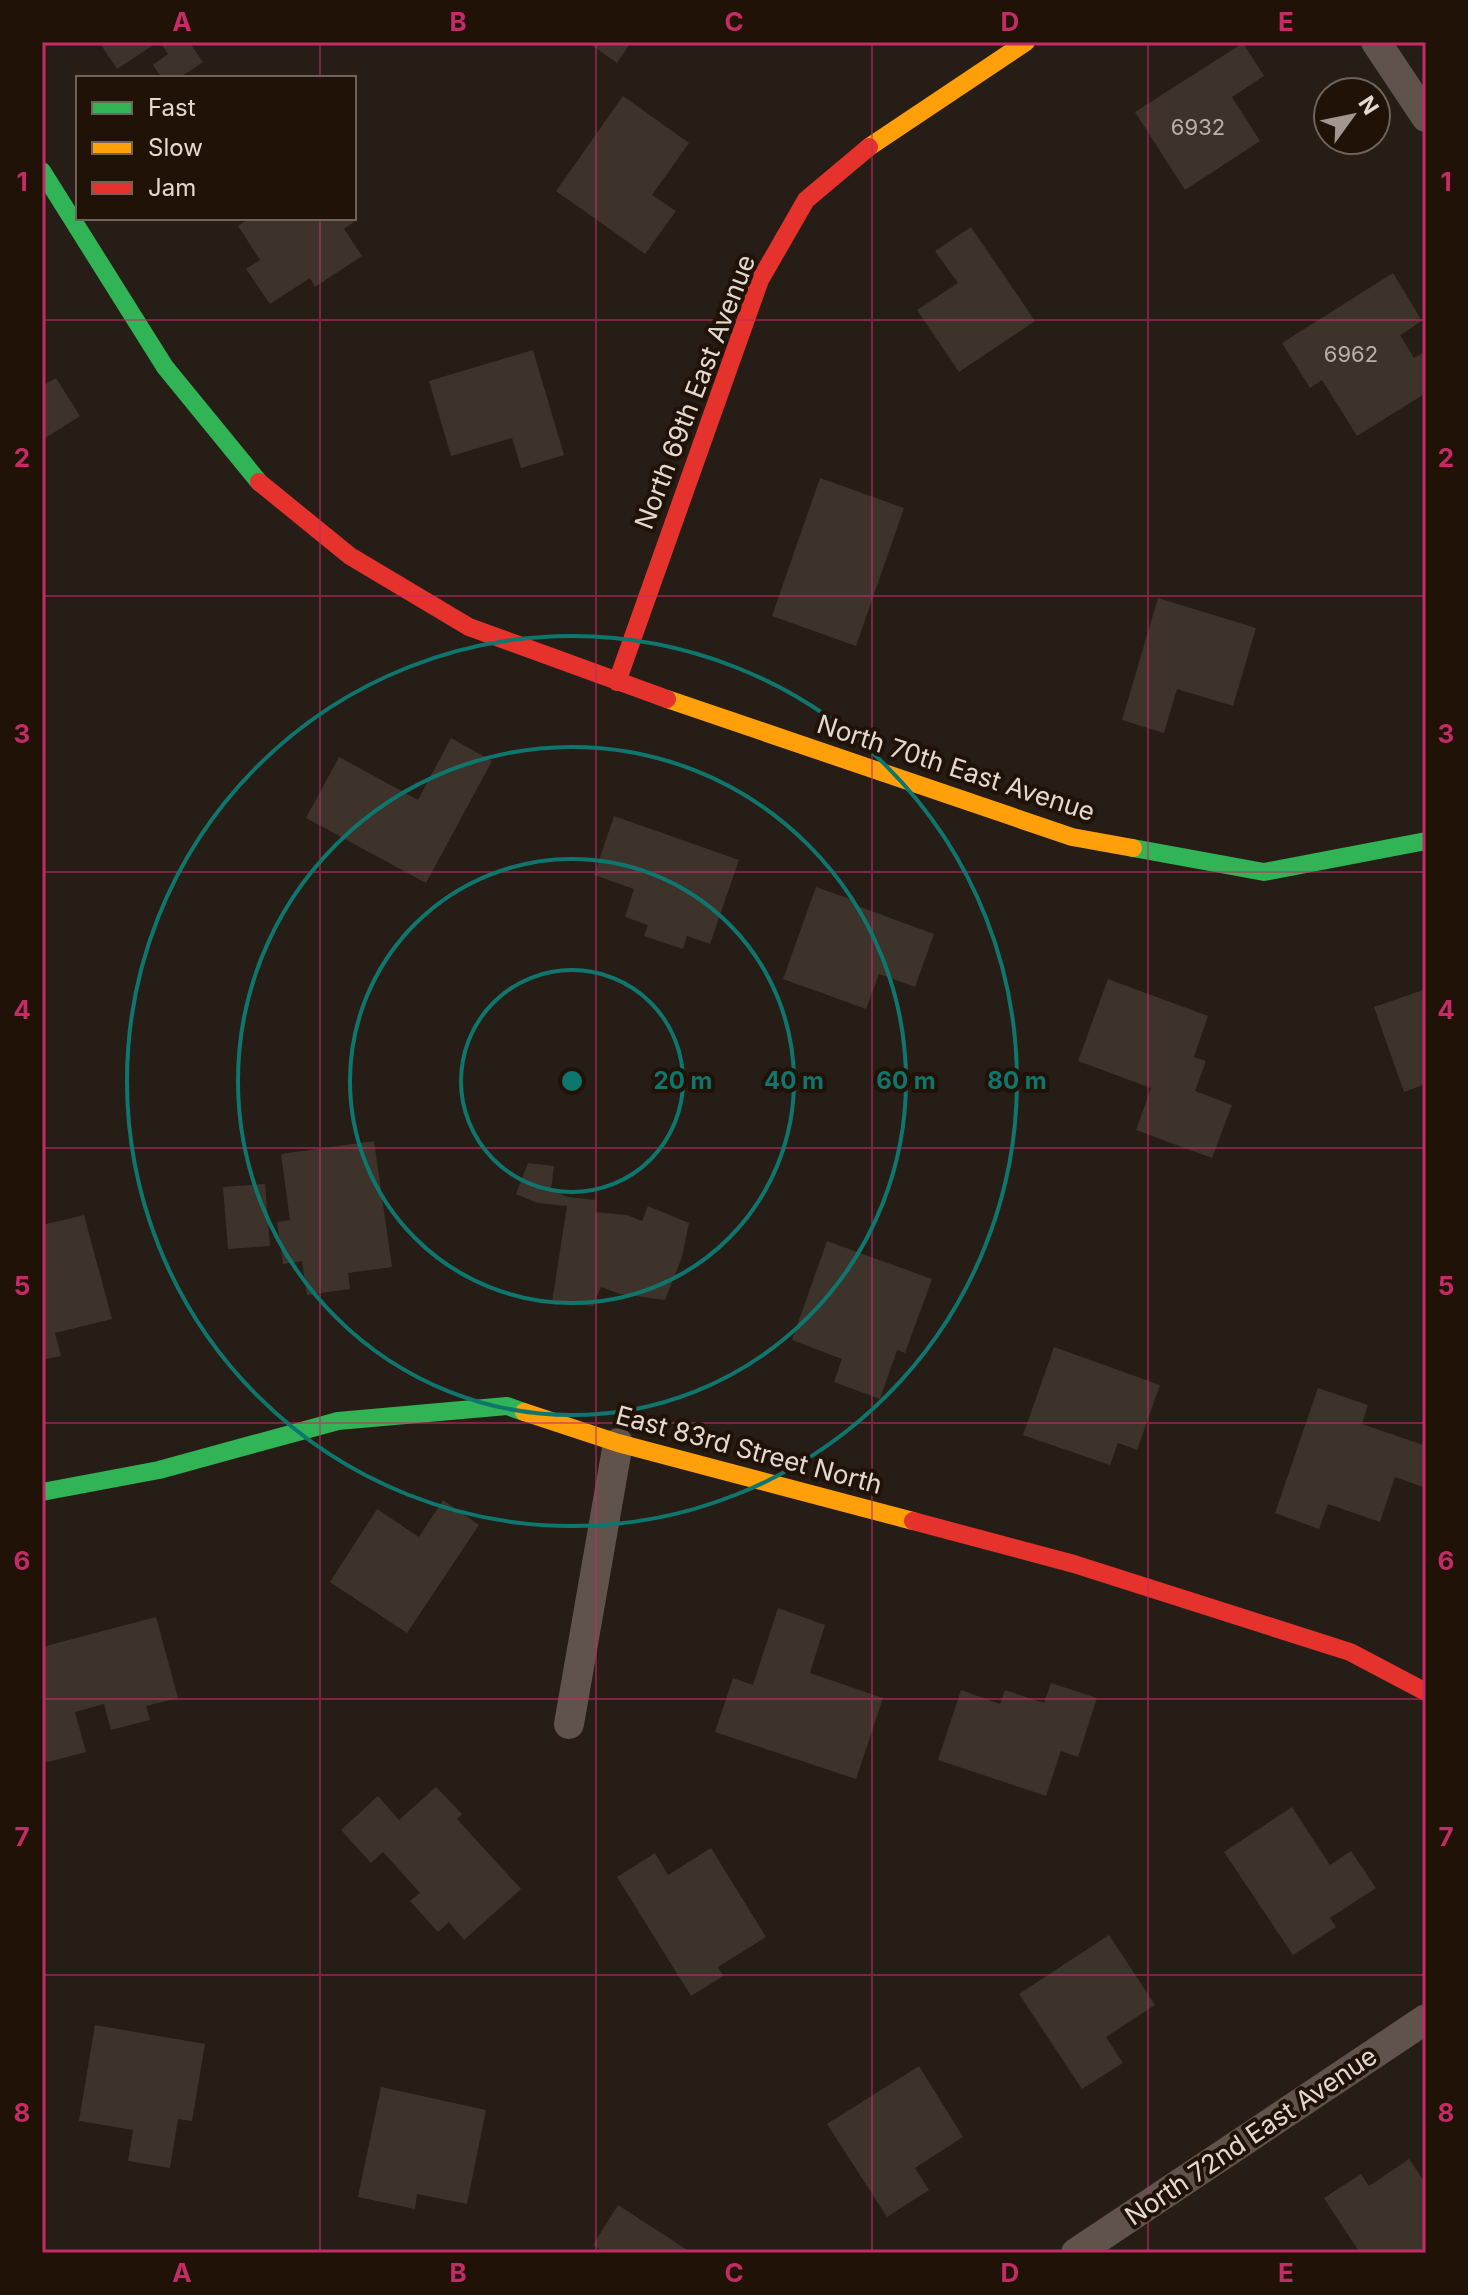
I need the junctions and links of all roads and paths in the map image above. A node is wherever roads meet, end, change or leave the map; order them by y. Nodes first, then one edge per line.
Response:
1 (1026, 42) edge
2 (1376, 42) edge
3 (1426, 117) edge
4 (42, 171) edge
5 (617, 682) junction
6 (1426, 841) edge
7 (618, 1443) junction
8 (42, 1492) edge
9 (1426, 1692) edge
10 (569, 1724) dead end
11 (1426, 2019) edge
12 (1076, 2253) edge

1 - 5 street, North 69th East Avenue
2 - 3 street
4 - 5 street, North 70th East Avenue
5 - 6 street, North 70th East Avenue
7 - 8 street, East 83rd Street North
7 - 9 street, East 83rd Street North
7 - 10 street
11 - 12 street, North 72nd East Avenue

